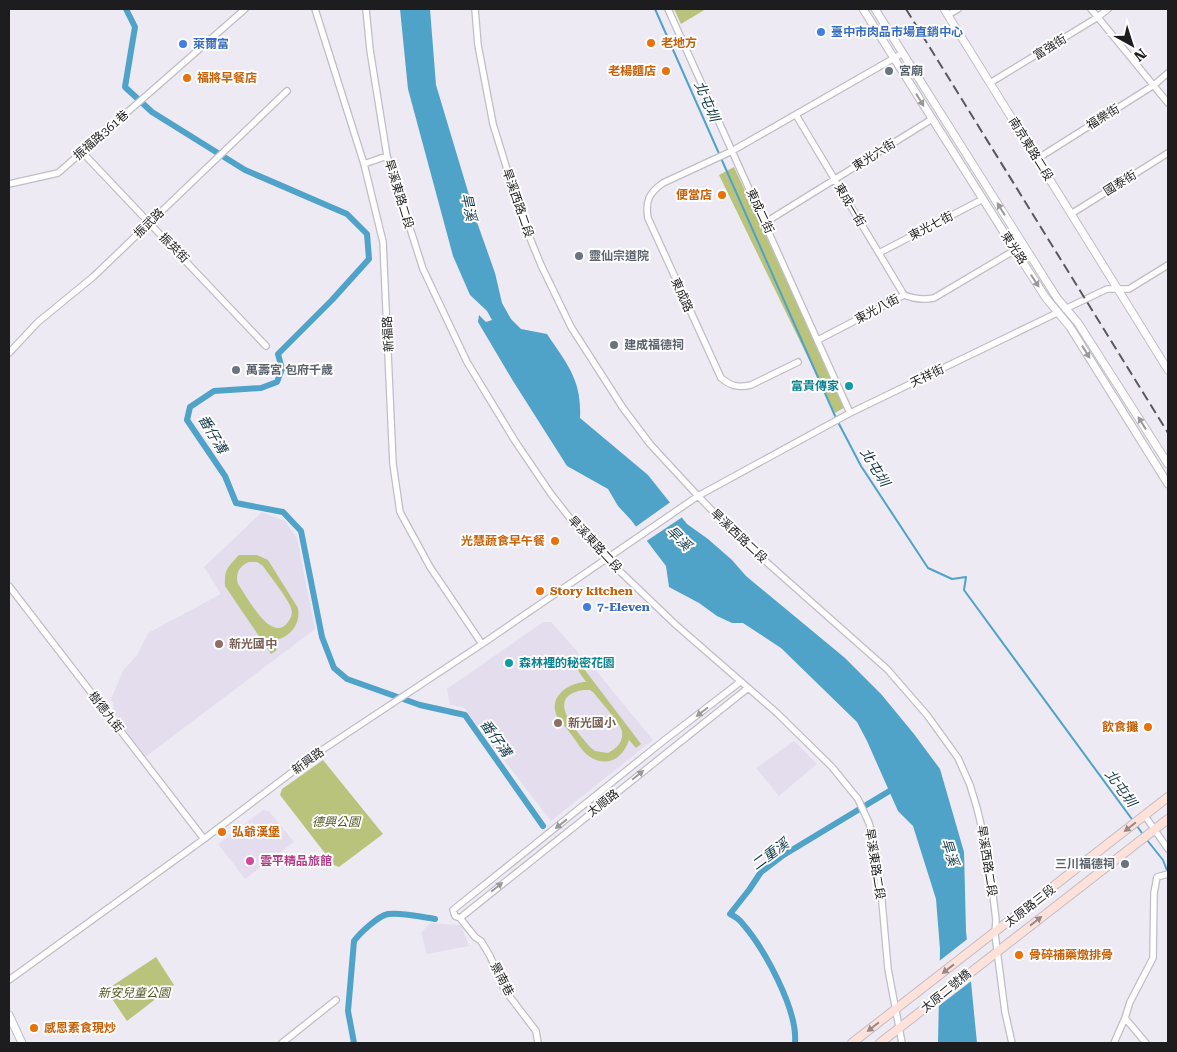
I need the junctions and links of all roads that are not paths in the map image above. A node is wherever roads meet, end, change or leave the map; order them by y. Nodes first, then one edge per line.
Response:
1 (246, 9) edge
2 (315, 9) edge
3 (366, 9) edge
4 (475, 9) edge
5 (668, 9) edge
6 (863, 9) edge
7 (875, 9) edge
8 (958, 9) edge
9 (1091, 9) edge
10 (1108, 9) edge
11 (946, 12) edge
12 (1098, 17) junction
13 (903, 53) junction
14 (894, 58) junction
15 (1168, 73) edge
16 (990, 83) junction
17 (1154, 85) junction
18 (287, 91) dead end
19 (1168, 103) edge
20 (796, 115) junction
21 (932, 119) junction
22 (732, 151) junction
23 (82, 152) junction
24 (1168, 153) edge
25 (387, 156) junction
26 (1037, 158) junction
27 (364, 164) junction
28 (835, 179) junction
29 (9, 184) edge
30 (982, 199) junction
31 (1071, 214) junction
32 (766, 222) junction
33 (149, 223) junction
34 (1015, 250) junction
35 (879, 253) junction
36 (1168, 265) edge
37 (1118, 290) junction
38 (904, 295) junction
39 (1065, 309) junction
40 (1058, 313) junction
41 (818, 340) junction
42 (266, 346) dead end
43 (9, 353) edge
44 (798, 362) dead end
45 (1168, 370) edge
46 (850, 413) junction
47 (1168, 464) edge
48 (1168, 484) edge
49 (698, 496) junction
50 (614, 554) joint
51 (607, 559) junction
52 (9, 586) edge
53 (482, 644) junction
54 (740, 682) junction
55 (748, 688) junction
56 (1168, 798) edge
57 (1145, 816) junction
58 (1168, 819) edge
59 (1155, 830) junction
60 (204, 839) junction
61 (541, 840) junction
62 (554, 842) junction
63 (1168, 848) edge
64 (1168, 874) edge
65 (453, 910) joint
66 (460, 918) junction
67 (994, 934) junction
68 (986, 940) joint
69 (997, 951) junction
70 (988, 958) joint
71 (9, 980) edge
72 (336, 1000) dead end
73 (894, 1010) junction
74 (9, 1015) edge
75 (1125, 1018) junction
76 (900, 1025) junction
77 (22, 1043) edge
78 (282, 1043) edge
79 (538, 1043) edge
80 (852, 1043) edge
81 (880, 1043) edge
82 (902, 1043) edge
83 (1012, 1043) edge
84 (1114, 1043) edge
85 (1146, 1043) edge

1 - 23 street, 振福路361巷
2 - 27 street, 新福路
3 - 25 street, 旱溪東路二段
4 - 49 street, 旱溪西路二段
5 - 22 street, 東成二街
6 - 14 street, 東光路
7 - 13 street, 東光路
8 - 11 street
9 - 12 street
10 - 12 street, 富強街
11 - 16 street, 南京東路二段
12 - 16 street, 富強街
12 - 17 street
13 - 14 street
39 -> 13 street, 東光路
14 - 20 street
14 -> 21 street, 東光路
15 - 17 street, 福樂街
16 - 26 street, 南京東路二段
17 - 19 street
17 - 26 street, 福樂街
18 - 33 street, 振武路
20 - 22 street
20 - 28 street, 東成一街
21 - 28 street, 東光六街
21 - 30 street, 東光路
22 - 32 street, 東成二街
22 - 44 street, 東成路
23 - 29 street, 振福路361巷
23 - 33 street, 振英街
24 - 31 street, 國泰街
25 - 27 street
25 - 51 street, 旱溪東路二段
26 - 31 street, 南京東路二段
27 - 53 street, 新福路
28 - 32 street, 東光六街
28 - 35 street, 東成一街
30 - 34 street, 東光路
30 - 35 street, 東光七街
31 - 37 street, 南京東路二段
32 - 41 street, 東成二街
33 - 42 street, 振英街
33 - 43 street, 振武路
34 - 38 street, 東光八街
34 -> 40 street, 東光路
35 - 38 street, 東成一街
36 - 37 street, 天祥街
37 - 39 street, 天祥街
37 - 45 street, 南京東路二段
38 - 41 street, 東光八街
39 - 40 street, 天祥街
47 -> 39 street, 東光路
40 - 46 street, 天祥街
40 -> 48 street, 東光路
41 - 46 street, 東成二街
46 - 49 street, 天祥街
49 - 50 street, 天祥街
49 - 67 street, 旱溪西路二段
50 - 51 street, 新興路
51 - 53 street, 新興路
51 - 54 street, 旱溪東路二段
52 - 60 street, 樹德九街
53 - 60 street, 新興路
54 - 55 street, 旱溪東路二段
54 -> 61 street, 太順路
62 -> 55 street, 太順路
55 - 73 street, 旱溪東路二段
56 - 57 main road, 太原路三段
57 - 59 street
57 -> 67 main road, 太原路三段
58 - 59 main road, 太原路三段
59 - 63 street
69 -> 59 main road, 太原路三段
60 - 71 street, 新興路
61 - 62 street
61 - 65 street, 太順路
66 -> 62 street, 太順路
64 - 75 street
65 - 66 street, 景南巷
66 - 79 street, 景南巷
67 - 68 main road, 太原路三段
67 - 69 street, 旱溪西路二段
68 -> 73 main road, 太原二號橋
69 - 70 main road, 太原路三段
69 - 83 street, 旱溪西路二段
70 - 76 main road, 太原二號橋
72 - 78 street
73 - 76 street, 旱溪東路二段
73 -> 80 main road
74 - 77 street
75 - 84 street
75 - 85 street
76 - 81 main road
76 - 82 street, 旱溪東路二段

